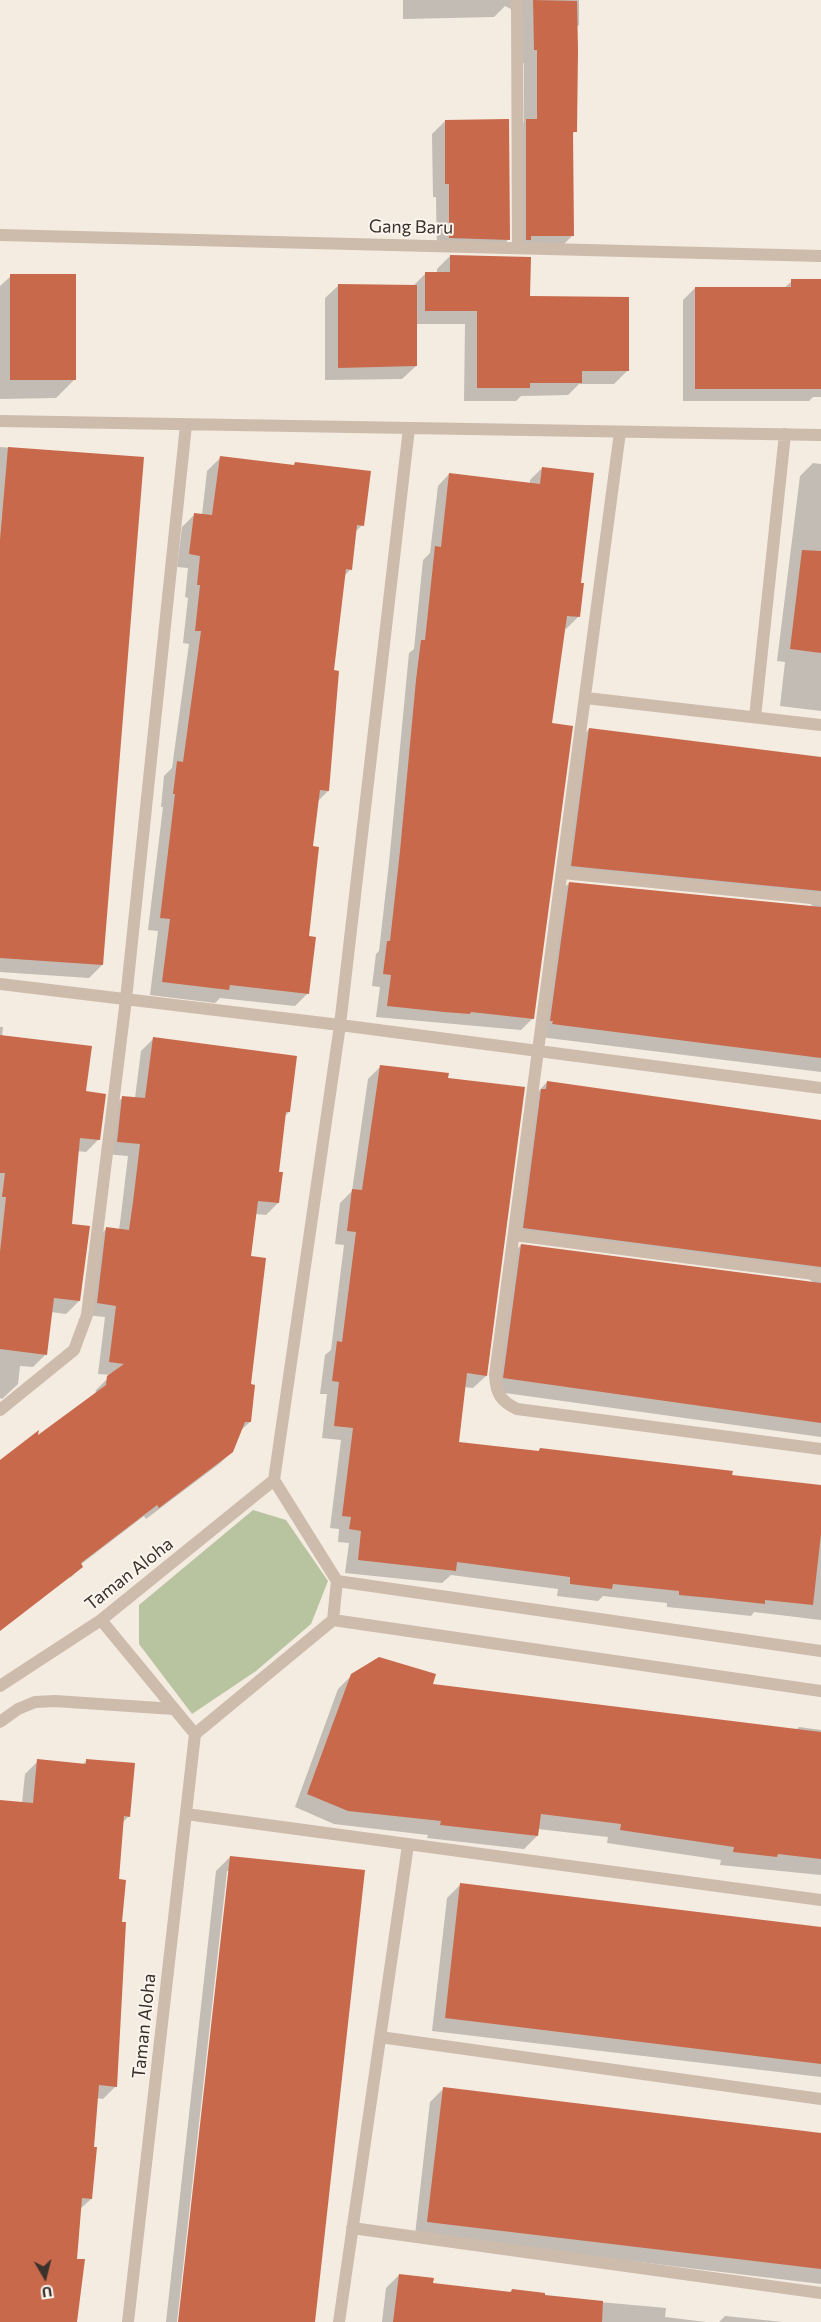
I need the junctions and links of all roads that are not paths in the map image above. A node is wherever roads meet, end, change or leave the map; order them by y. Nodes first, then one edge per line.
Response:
1 (517, 0) edge
2 (0, 235) edge
3 (518, 248) junction
4 (821, 256) edge
5 (0, 422) edge
6 (186, 425) junction
7 (409, 428) junction
8 (620, 432) junction
9 (785, 434) junction
10 (821, 435) edge
11 (586, 698) junction
12 (755, 717) junction
13 (821, 725) edge
14 (562, 873) junction
15 (821, 899) edge
16 (0, 984) edge
17 (126, 999) junction
18 (340, 1025) junction
19 (538, 1051) junction
20 (821, 1088) edge
21 (514, 1235) junction
22 (821, 1275) edge
23 (0, 1410) edge
24 (821, 1449) edge
25 (274, 1480) junction
26 (337, 1581) junction
27 (101, 1620) junction
28 (333, 1620) junction
29 (821, 1651) edge
30 (0, 1686) edge
31 (821, 1691) edge
32 (174, 1709) junction
33 (0, 1722) edge
34 (195, 1734) junction
35 (186, 1814) junction
36 (408, 1845) junction
37 (821, 1900) edge
38 (380, 2037) junction
39 (821, 2099) edge
40 (352, 2228) junction
41 (821, 2293) edge
42 (128, 2322) edge
43 (339, 2322) edge

1 - 3 street
2 - 3 street, Gang Baru
3 - 4 street, Gang Baru
5 - 6 street
6 - 7 street
6 - 17 street
7 - 8 street
7 - 18 street
8 - 9 street
8 - 11 street
9 - 10 street
9 - 12 street
11 - 12 street
11 - 14 street
12 - 13 street
14 - 15 street
14 - 19 street
16 - 17 street
17 - 18 street
17 - 23 street
18 - 19 street
18 - 25 street
19 - 20 street
19 - 21 street
21 - 22 street
21 - 24 street
25 - 26 street
25 - 27 street, Taman Aloha
26 - 28 street
26 - 29 street
27 - 30 street, Taman Aloha
27 - 32 street
28 - 31 street
28 - 34 street
32 - 33 street
32 - 34 street
34 - 35 street, Taman Aloha
35 - 36 street
35 - 42 street, Taman Aloha
36 - 37 street
36 - 38 street
38 - 39 street
38 - 40 street
40 - 41 street
40 - 43 street

